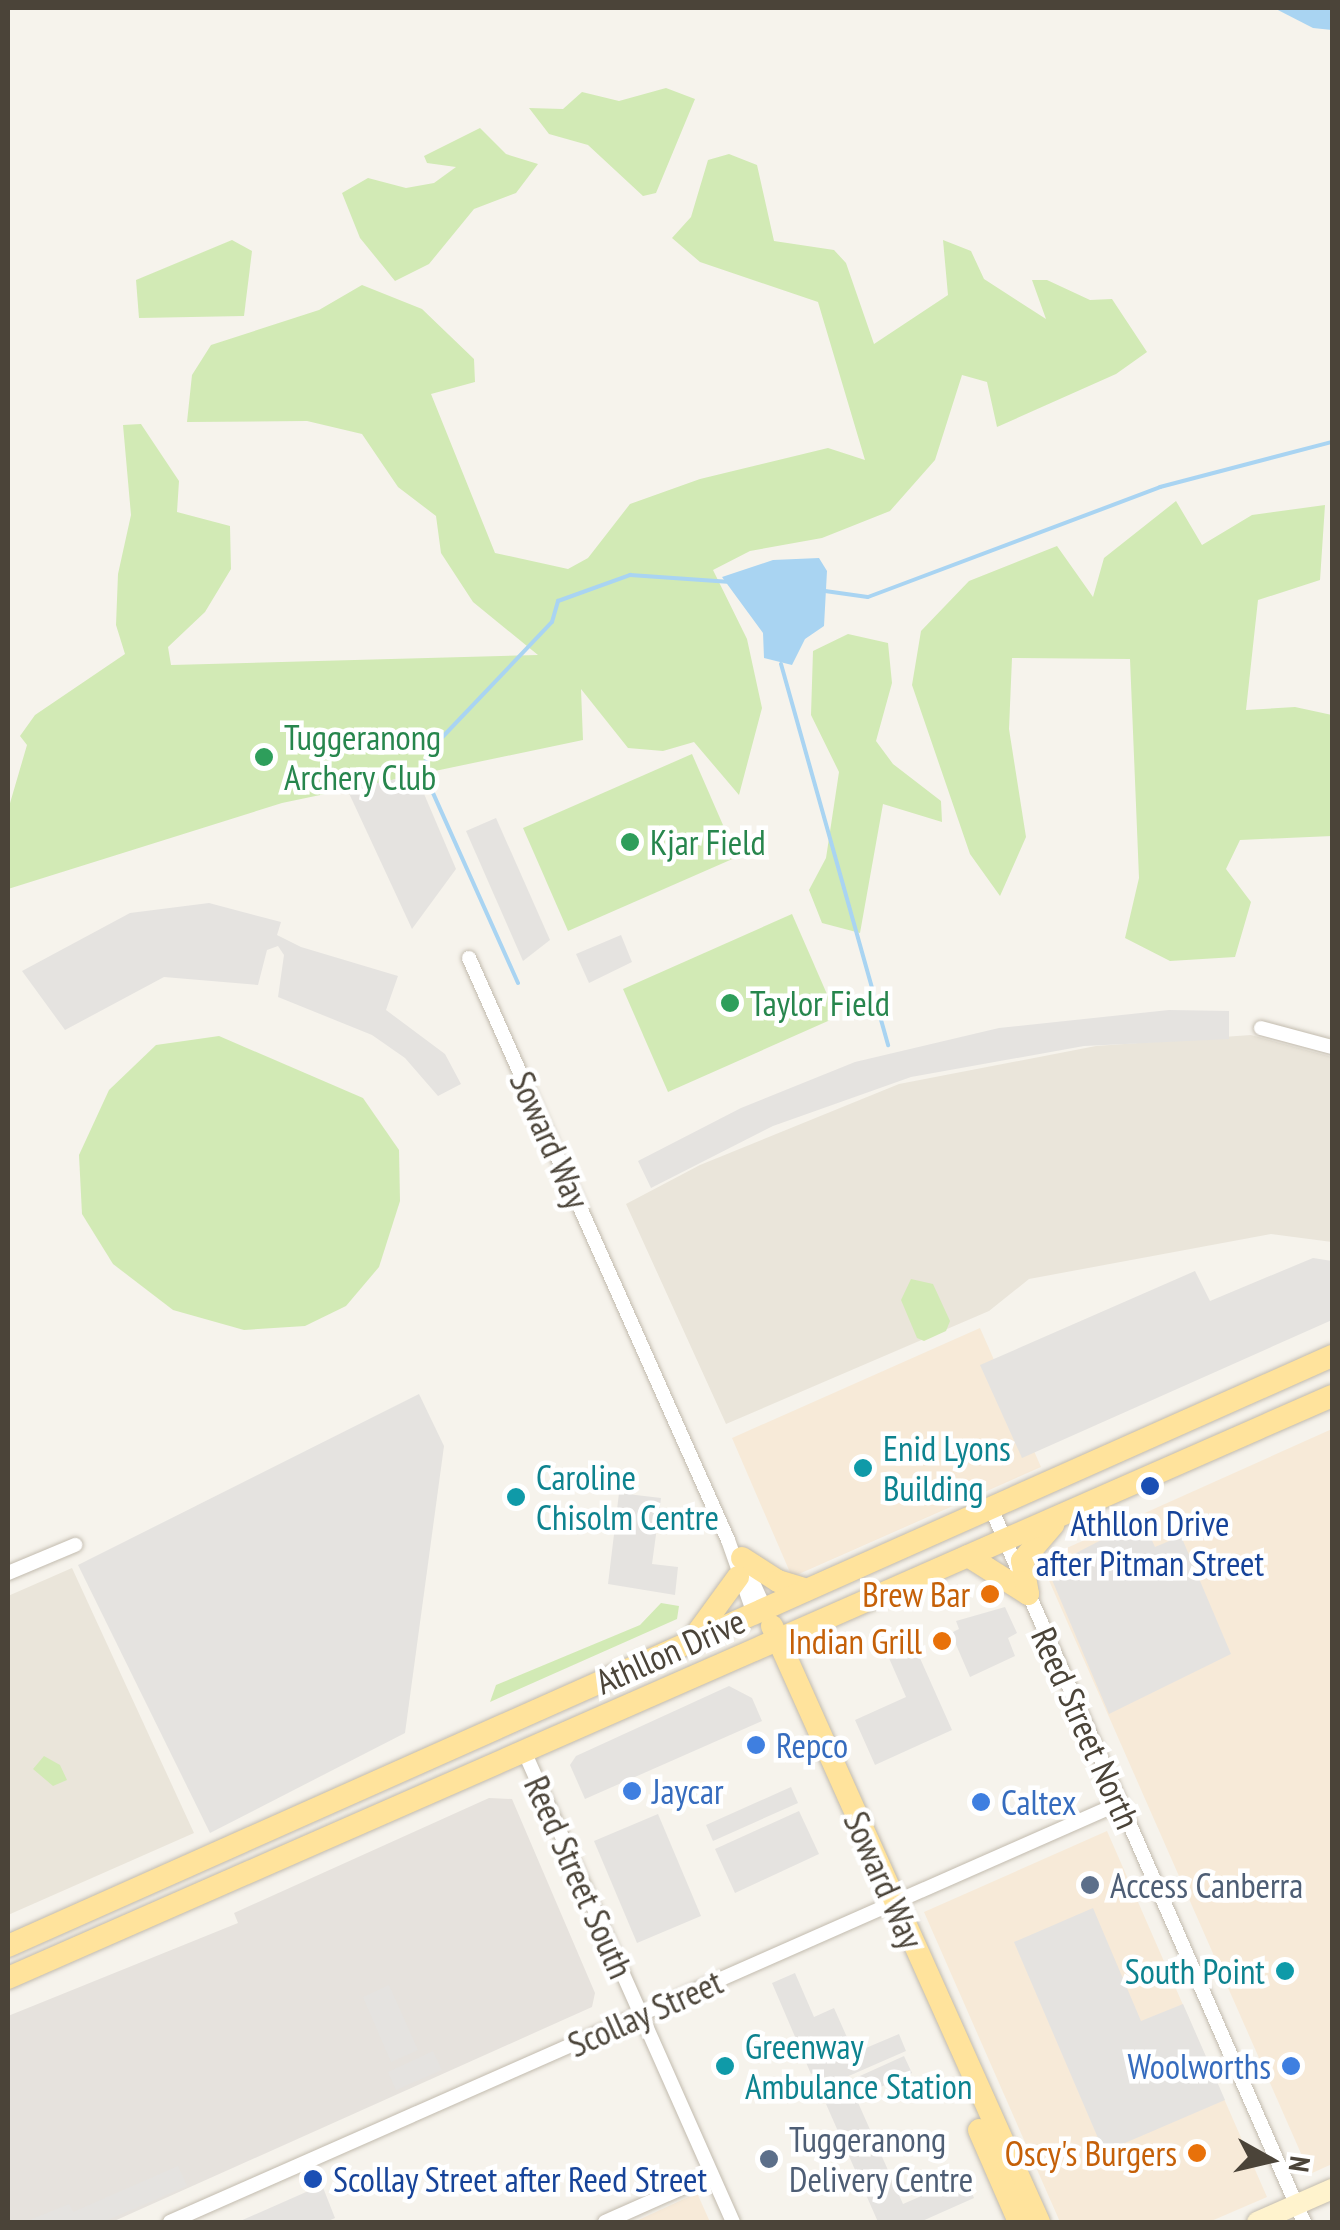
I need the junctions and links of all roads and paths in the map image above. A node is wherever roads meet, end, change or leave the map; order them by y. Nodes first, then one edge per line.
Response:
1 (469, 958) dead end
2 (1261, 1028) dead end
3 (1332, 1047) edge
4 (1332, 1356) edge
5 (1332, 1396) edge
6 (991, 1508) junction
7 (1071, 1510) junction
8 (1004, 1540) junction
9 (75, 1545) dead end
10 (968, 1556) junction
11 (736, 1559) junction
12 (8, 1572) edge
13 (807, 1590) junction
14 (1028, 1594) junction
15 (760, 1611) junction
16 (773, 1642) junction
17 (689, 1643) junction
18 (556, 1702) junction
19 (524, 1751) junction
20 (434, 1756) junction
21 (1120, 1803) junction
22 (889, 1905) junction
23 (8, 1946) edge
24 (8, 1978) edge
25 (640, 2015) junction
26 (711, 2175) junction
27 (1332, 2189) edge
28 (1300, 2214) edge
29 (170, 2222) edge
30 (605, 2222) edge
31 (732, 2222) edge
32 (1019, 2222) edge
33 (1039, 2222) edge
34 (1258, 2222) edge

1 - 11 street, Soward Way
2 - 3 street
4 - 6 main road, Athllon Drive
5 - 7 main road, Athllon Drive
6 - 8 street, Reed Street North
6 - 13 main road, Athllon Drive
7 - 8 main road, Athllon Drive
7 - 14 main road
8 - 10 main road, Athllon Drive
8 - 14 street, Reed Street North
9 - 12 street
10 - 14 main road
10 - 16 main road, Athllon Drive
11 - 13 main road
11 - 15 street, Soward Way
11 - 17 main road
13 - 15 main road, Athllon Drive
14 - 21 street, Reed Street North
15 - 16 main road, Soward Way
15 - 17 main road, Athllon Drive
16 - 19 main road, Athllon Drive
16 - 22 main road, Soward Way
17 - 18 main road, Athllon Drive
18 - 19 main road
18 - 20 main road, Athllon Drive
19 - 20 main road
19 - 24 main road, Athllon Drive
19 - 25 street, Reed Street South
20 - 23 main road, Athllon Drive
21 - 22 street, Scollay Street
21 - 28 street, Reed Street North
22 - 25 street, Scollay Street
22 - 32 main road, Soward Way
22 - 33 main road, Soward Way
25 - 26 street, Reed Street South
25 - 29 street, Scollay Street
26 - 30 street
26 - 31 street, Reed Street South
27 - 28 street
28 - 34 street

